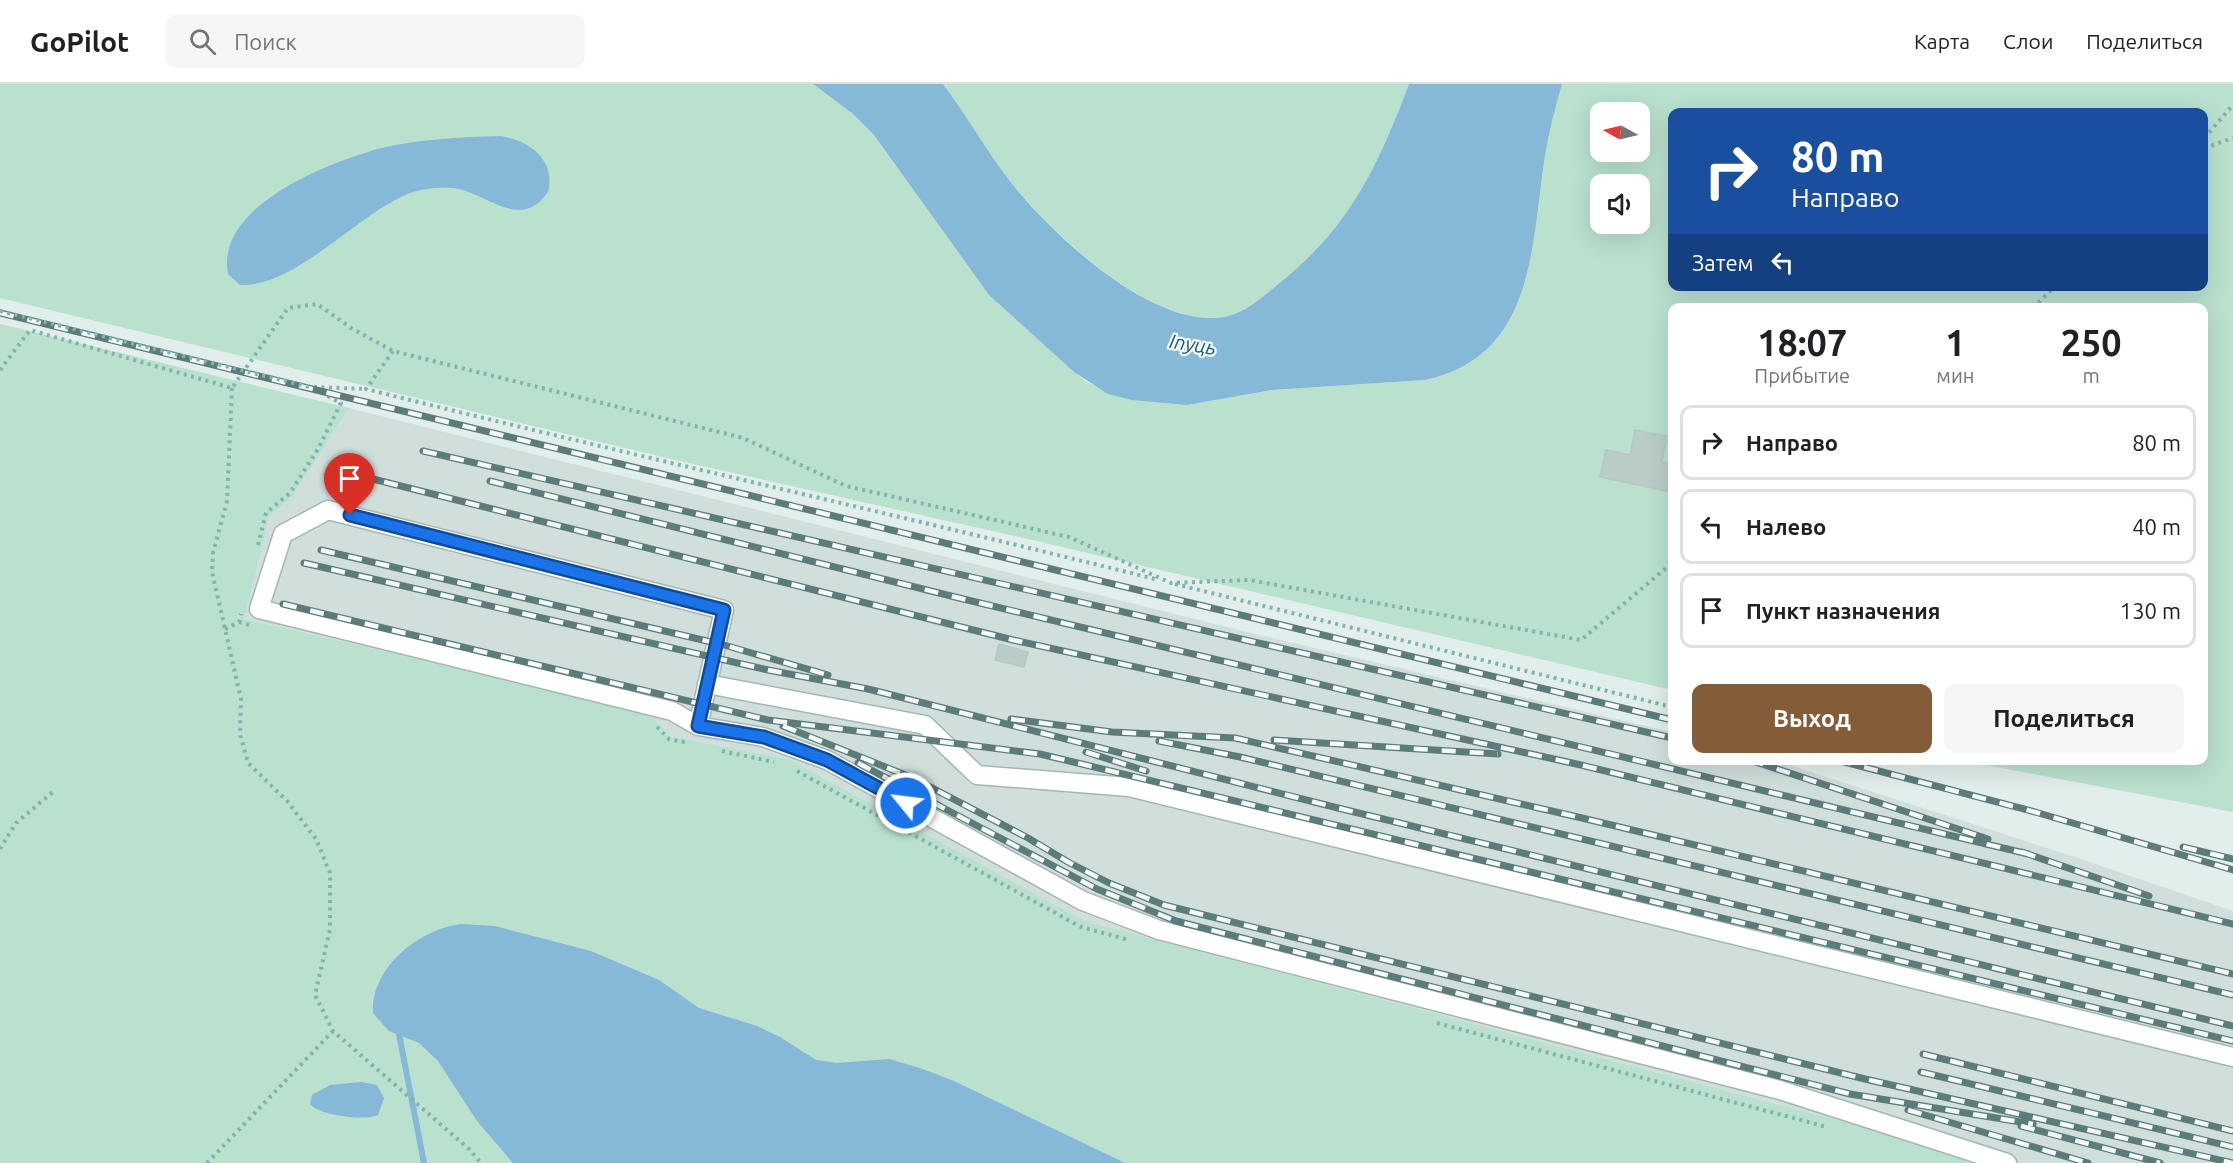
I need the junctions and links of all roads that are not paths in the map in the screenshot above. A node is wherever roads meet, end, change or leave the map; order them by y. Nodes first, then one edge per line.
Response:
1 (707, 684) junction
2 (698, 726) junction
3 (2233, 1057) edge
4 (2007, 1163) edge

1 - 2 lane
1 - 2 lane
1 - 3 lane
2 - 4 lane

